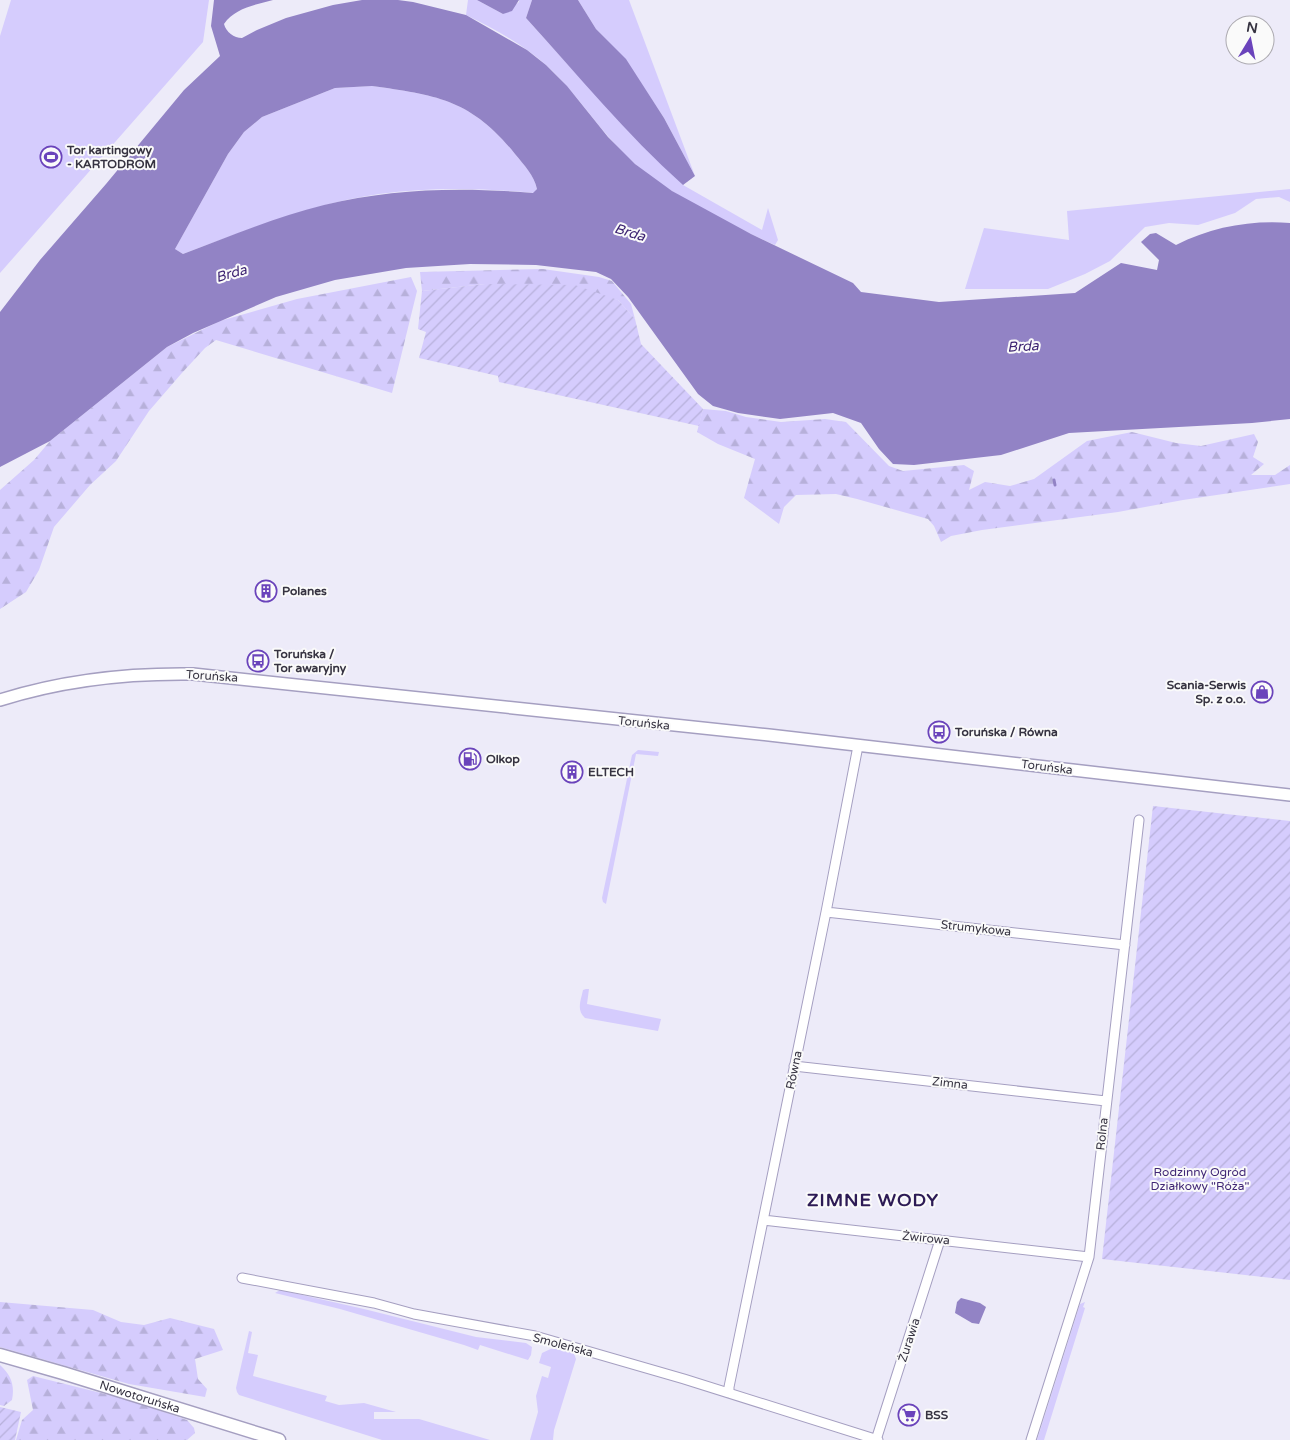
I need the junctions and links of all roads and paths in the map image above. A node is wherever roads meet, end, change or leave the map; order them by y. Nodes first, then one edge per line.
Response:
1 (0, 700) edge
2 (858, 746) junction
3 (1290, 795) edge
4 (1139, 820) dead end
5 (826, 912) junction
6 (1125, 945) junction
7 (794, 1066) junction
8 (1106, 1100) junction
9 (763, 1220) junction
10 (940, 1240) junction
11 (1089, 1257) junction
12 (242, 1278) dead end
13 (0, 1355) edge
14 (729, 1393) junction
15 (279, 1440) edge
16 (877, 1440) edge
17 (1031, 1440) edge

1 - 2 street, Toruńska
2 - 3 street, Toruńska
2 - 5 street, Równa
4 - 6 street, Rolna
5 - 6 street, Strumykowa
5 - 7 street, Równa
6 - 8 street, Rolna
7 - 8 street, Zimna
7 - 9 street, Równa
8 - 11 street, Rolna
9 - 10 street, Żwirowa
9 - 14 street, Równa
10 - 11 street, Żwirowa
10 - 16 street, Żurawia
11 - 17 street, Rolna
12 - 14 street, Smoleńska
13 - 15 main road, Nowotoruńska
14 - 16 street, Smoleńska

